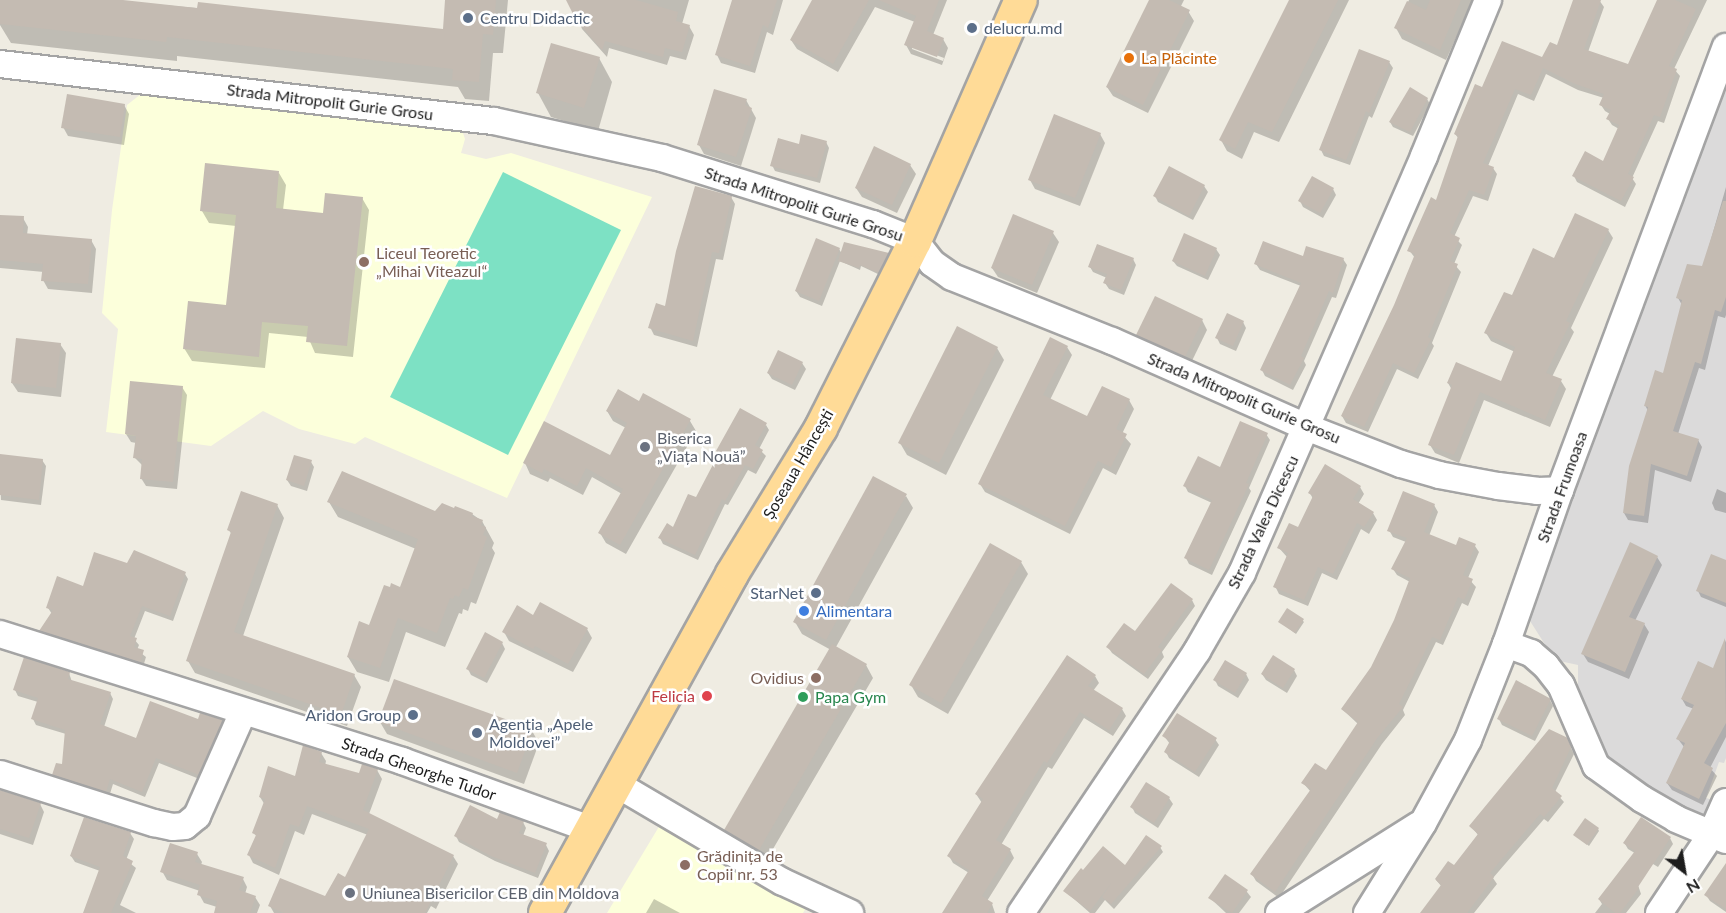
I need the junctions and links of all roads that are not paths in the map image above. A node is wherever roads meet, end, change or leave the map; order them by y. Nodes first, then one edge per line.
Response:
1 (1021, 0) edge
2 (1488, 0) edge
3 (1726, 46) edge
4 (0, 64) edge
5 (915, 241) junction
6 (1306, 427) junction
7 (1560, 490) junction
8 (0, 634) edge
9 (1506, 644) junction
10 (243, 712) junction
11 (0, 774) edge
12 (618, 785) junction
13 (1726, 802) edge
14 (1423, 823) junction
15 (593, 830) junction
16 (1719, 838) edge
17 (545, 913) edge
18 (850, 913) edge
19 (1021, 913) edge
20 (1279, 913) edge
21 (1367, 913) edge
22 (1659, 913) edge

1 - 5 main road, Șoseaua Hâncești
2 - 6 street, Strada Valea Dicescu
3 - 7 street, Strada Frumoasa
4 - 5 street, Strada Mitropolit Gurie Grosu
5 - 6 street, Strada Mitropolit Gurie Grosu
5 - 12 main road, Șoseaua Hâncești
6 - 7 street, Strada Mitropolit Gurie Grosu
6 - 19 street, Strada Valea Dicescu
7 - 9 street, Strada Frumoasa
8 - 10 street, Strada Gheorghe Tudor
9 - 14 street, Strada Frumoasa
9 - 16 street
10 - 11 street
10 - 15 street, Strada Gheorghe Tudor
12 - 15 main road, Șoseaua Hâncești
12 - 18 street
13 - 16 street
14 - 20 street
14 - 21 street, Strada Frumoasa
15 - 17 main road, Șoseaua Hâncești
16 - 22 street

